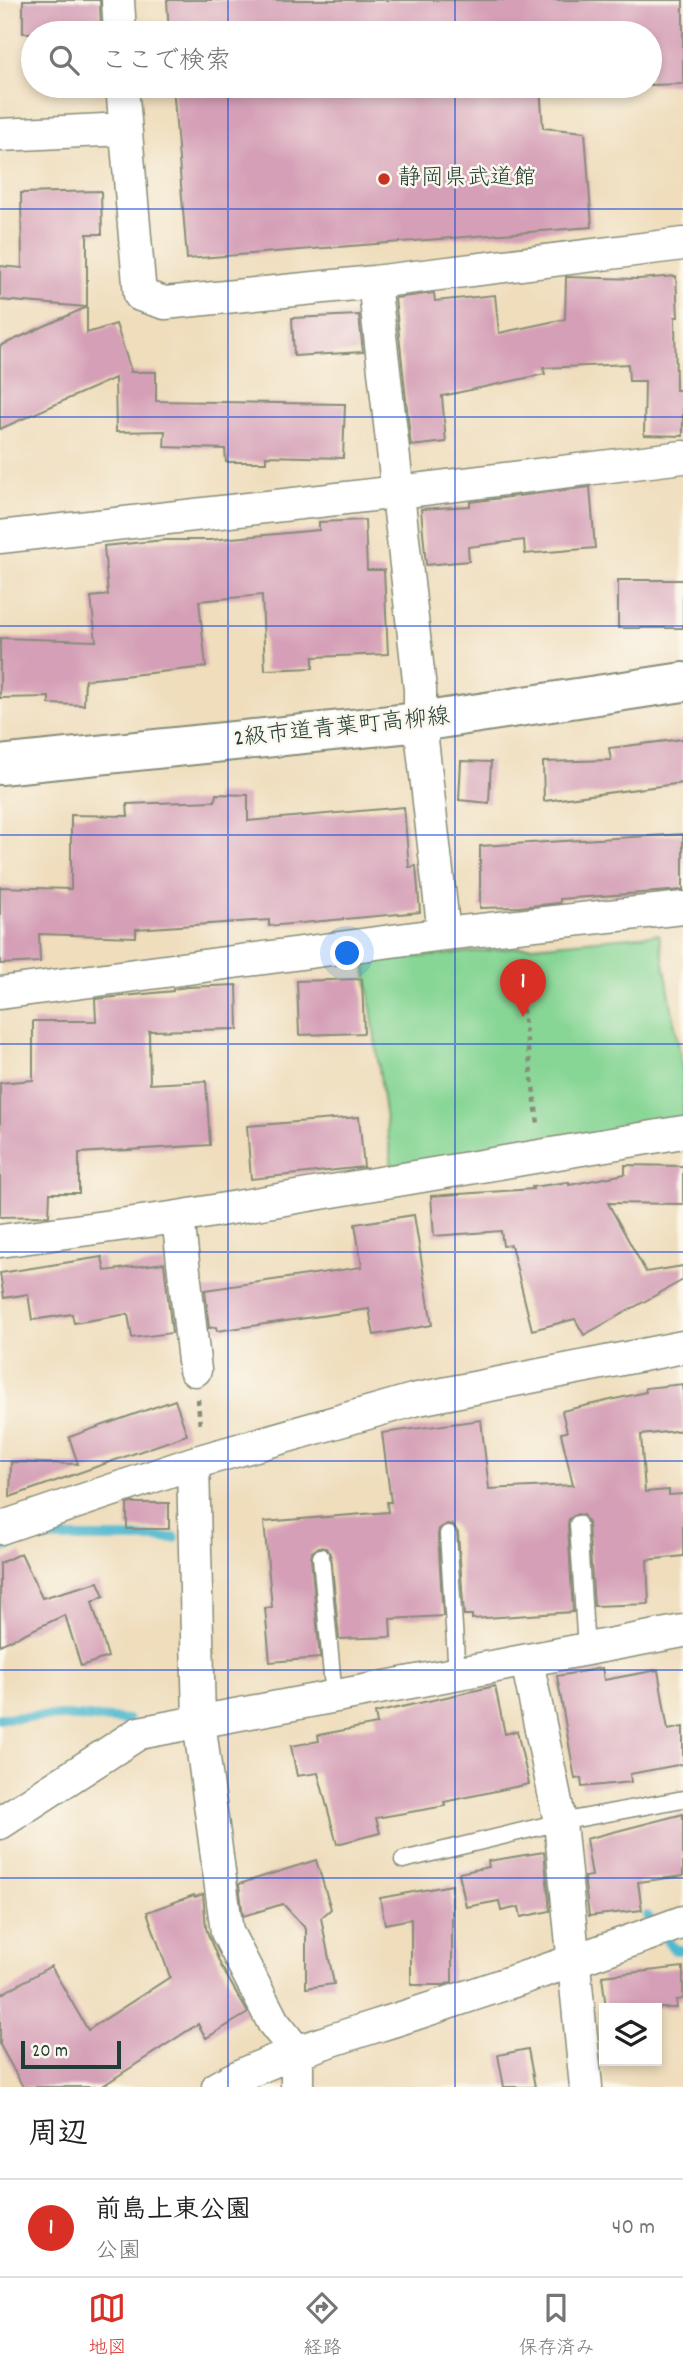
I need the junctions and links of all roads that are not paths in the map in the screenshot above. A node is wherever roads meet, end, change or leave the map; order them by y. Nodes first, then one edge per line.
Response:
1 (118, 0) edge
2 (119, 21) edge
3 (123, 98) edge
4 (125, 129) junction
5 (0, 135) edge
6 (683, 244) edge
7 (374, 282) junction
8 (683, 457) edge
9 (399, 492) junction
10 (0, 537) edge
11 (683, 682) edge
12 (420, 722) junction
13 (0, 765) edge
14 (683, 910) edge
15 (444, 934) junction
16 (0, 993) edge
17 (683, 1132) edge
18 (178, 1217) junction
19 (0, 1241) edge
20 (683, 1347) edge
21 (195, 1370) road end
22 (198, 1462) junction
23 (578, 1524) dead end
24 (0, 1528) edge
25 (448, 1534) dead end
26 (321, 1557) dead end
27 (683, 1631) edge
28 (586, 1650) junction
29 (527, 1661) junction
30 (457, 1674) junction
31 (334, 1697) junction
32 (199, 1721) junction
33 (683, 1800) edge
34 (560, 1822) junction
35 (0, 1823) edge
36 (403, 1860) dead end
37 (683, 1922) edge
38 (572, 1962) junction
39 (297, 2052) junction
40 (218, 2087) edge
41 (297, 2087) edge
42 (586, 2087) edge

1 - 2 street
3 - 4 street
4 - 5 street
4 - 7 street
6 - 7 street
7 - 9 street
8 - 9 street
9 - 10 street
9 - 12 street
11 - 12 street, 2級市道青葉町高柳線
12 - 13 street, 2級市道青葉町高柳線
12 - 15 street
14 - 15 street
15 - 16 street
17 - 18 street
18 - 19 street
18 - 21 street
20 - 22 street
22 - 24 street
22 - 32 street
23 - 28 lane
25 - 30 lane
26 - 31 lane
27 - 28 street
28 - 29 street
29 - 30 street
29 - 34 street
30 - 31 street
31 - 32 street
32 - 35 street
32 - 39 street
33 - 34 lane
34 - 36 lane
34 - 38 street
37 - 38 street
38 - 39 street
38 - 42 street
39 - 40 street
39 - 41 street

